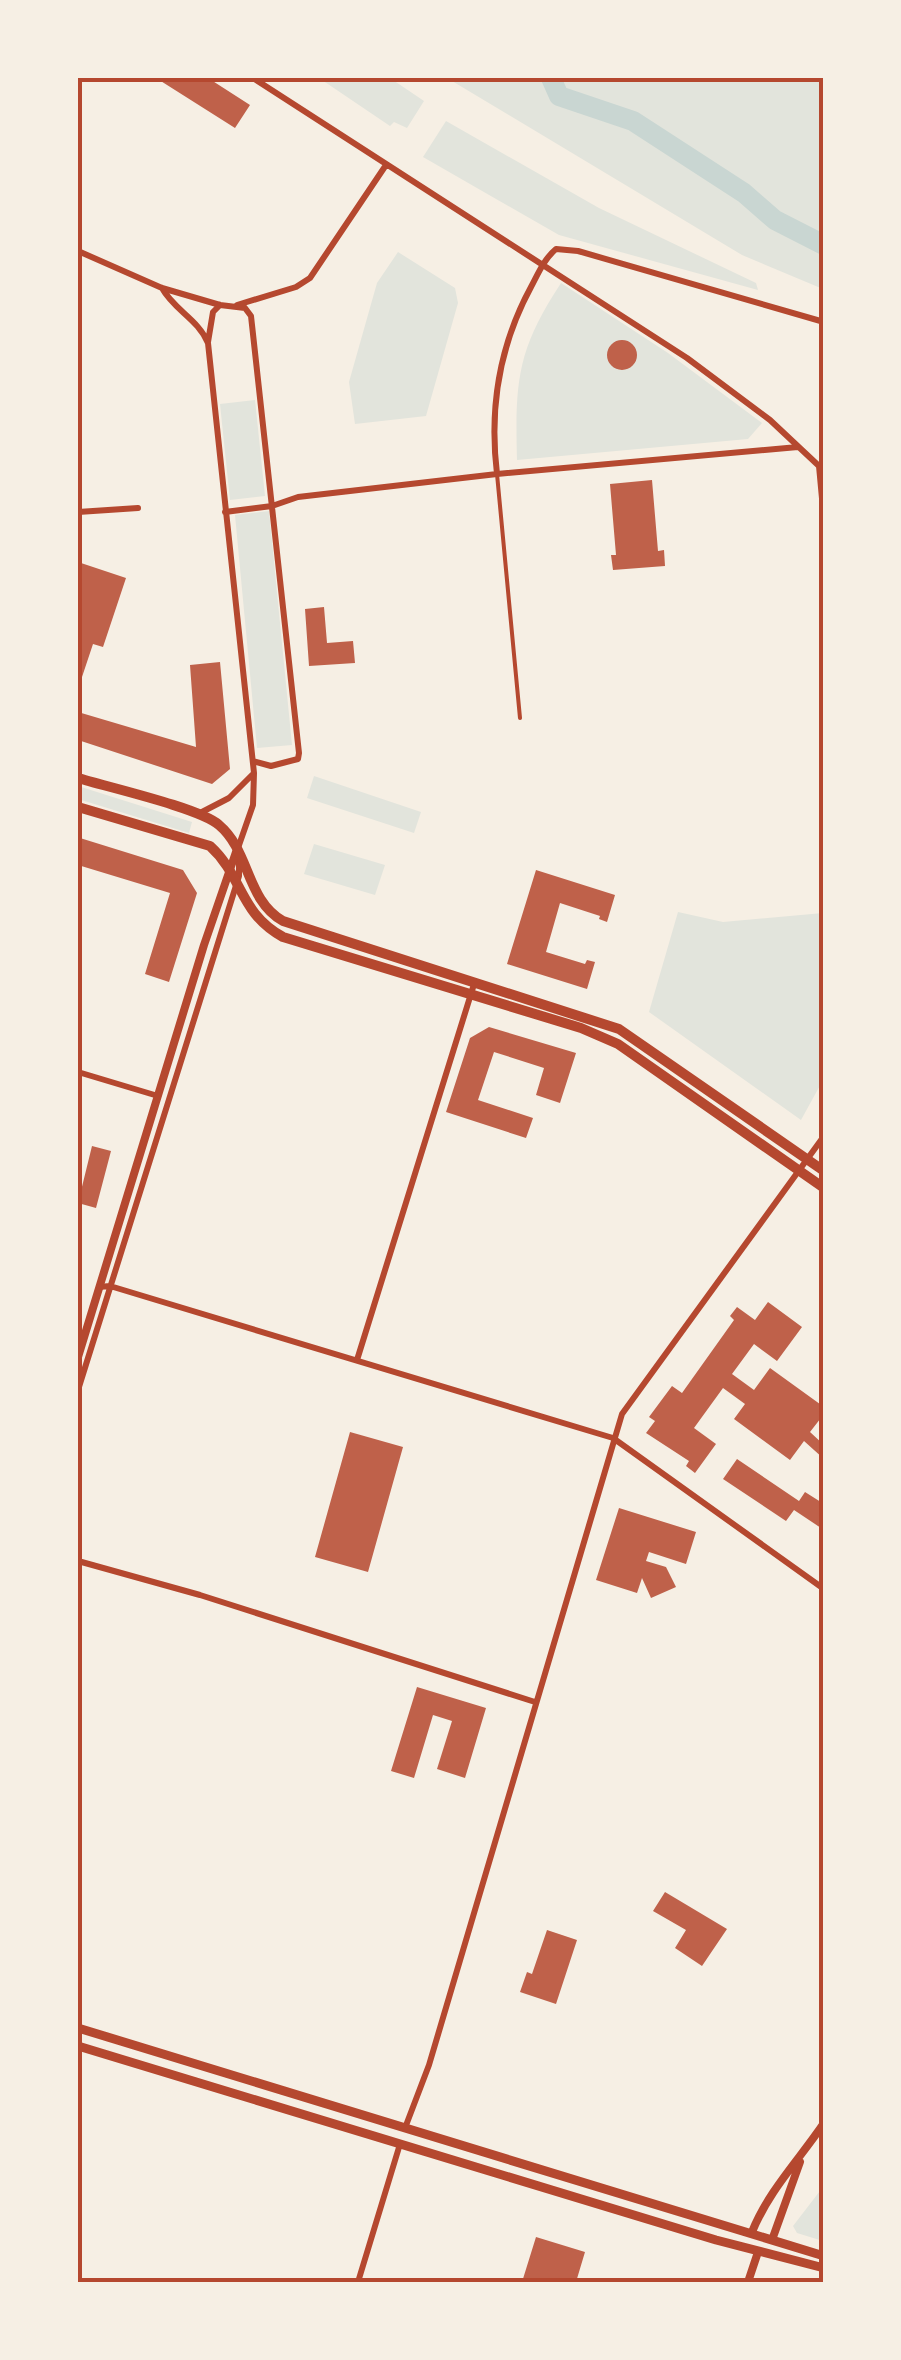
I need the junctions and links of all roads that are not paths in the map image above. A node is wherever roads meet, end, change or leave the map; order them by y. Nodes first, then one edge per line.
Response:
1 (253, 78) edge
2 (386, 165) junction
3 (78, 251) edge
4 (542, 265) junction
5 (162, 288) junction
6 (220, 305) junction
7 (236, 306) junction
8 (824, 322) edge
9 (208, 343) junction
10 (800, 447) junction
11 (497, 474) junction
12 (272, 506) junction
13 (138, 508) dead end
14 (78, 512) edge
15 (224, 512) junction
16 (824, 520) edge
17 (520, 718) dead end
18 (252, 761) junction
19 (254, 773) junction
20 (78, 778) edge
21 (78, 807) edge
22 (196, 814) junction
23 (236, 852) junction
24 (230, 872) junction
25 (236, 884) junction
26 (475, 981) junction
27 (470, 993) junction
28 (78, 1072) edge
29 (158, 1096) junction
30 (824, 1136) edge
31 (806, 1159) junction
32 (799, 1170) junction
33 (824, 1172) edge
34 (824, 1188) edge
35 (110, 1286) junction
36 (99, 1287) junction
37 (78, 1357) edge
38 (357, 1360) junction
39 (78, 1390) edge
40 (612, 1438) junction
41 (78, 1561) edge
42 (824, 1589) edge
43 (535, 1702) junction
44 (78, 2028) edge
45 (78, 2046) edge
46 (824, 2123) edge
47 (405, 2128) junction
48 (400, 2144) junction
49 (801, 2157) junction
50 (752, 2232) junction
51 (772, 2240) junction
52 (758, 2252) junction
53 (824, 2256) edge
54 (824, 2268) edge
55 (358, 2282) edge
56 (748, 2282) edge

1 - 2 street
2 - 4 street
2 - 7 street
3 - 5 street
4 - 8 street
4 - 10 street
4 - 11 street
5 - 6 street
5 - 9 street
6 - 7 street
6 - 9 street
7 - 12 street
9 - 15 street
10 - 11 street
10 - 16 street
11 - 12 street
11 - 17 lane
12 - 15 street
12 - 18 street
13 - 14 street
15 - 18 street
18 - 19 street
19 - 22 street
19 - 23 street
20 - 22 main road
21 - 24 main road
22 - 23 main road
23 - 24 street
23 - 25 street
23 - 26 main road
24 - 25 main road
24 - 29 street
25 - 27 main road
25 - 35 street
26 - 27 street
26 - 31 main road
27 - 32 main road
27 - 38 street
28 - 29 street
29 - 36 street
30 - 31 street
31 - 32 street
31 - 33 main road
32 - 34 main road
32 - 40 street
35 - 36 street
35 - 38 street
35 - 39 street
36 - 37 street
38 - 40 street
40 - 42 street
40 - 43 street
41 - 43 street
43 - 47 street
44 - 47 main road
45 - 48 main road
46 - 49 street
47 - 48 main road
47 - 50 main road
48 - 52 main road
48 - 55 street
49 - 50 street
49 - 51 street
50 - 51 main road
50 - 52 main road
51 - 52 main road
51 - 53 main road
52 - 54 main road
52 - 56 street

